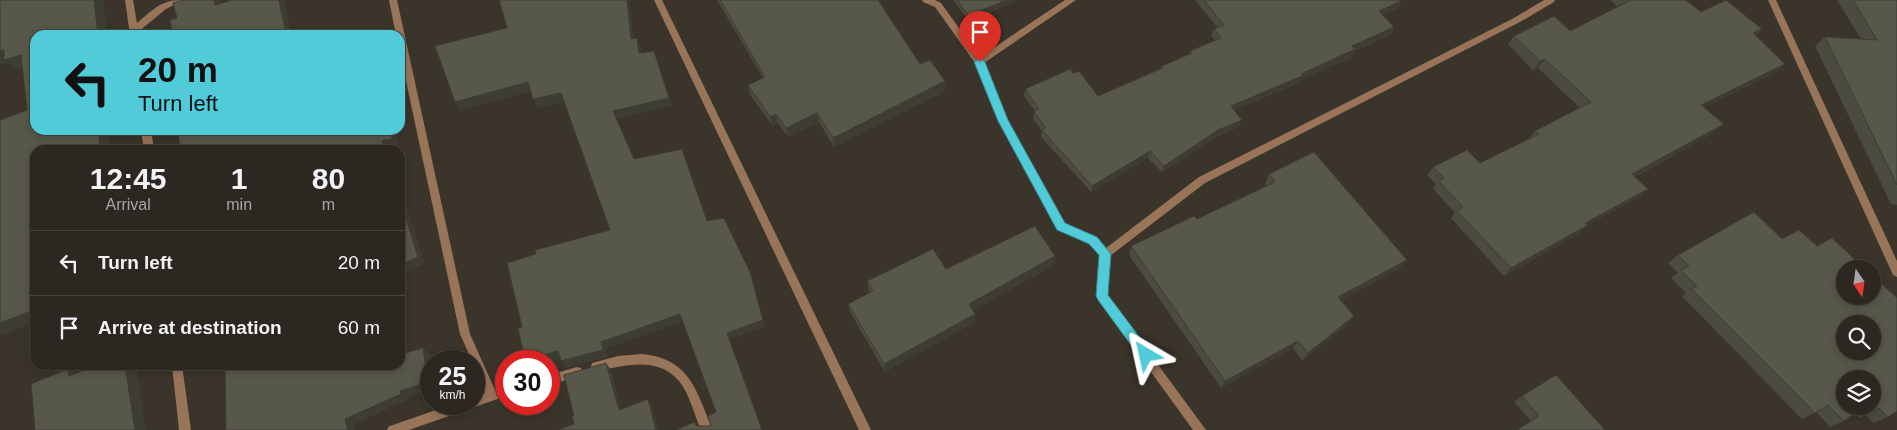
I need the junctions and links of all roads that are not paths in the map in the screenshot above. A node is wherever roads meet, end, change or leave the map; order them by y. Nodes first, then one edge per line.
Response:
1 (129, 0) edge
2 (177, 0) edge
3 (392, 0) edge
4 (658, 0) edge
5 (926, 0) edge
6 (1072, 0) edge
7 (1551, 0) edge
8 (1772, 0) edge
9 (133, 30) edge
10 (136, 30) edge
11 (399, 30) edge
12 (405, 59) edge
13 (980, 62) junction
14 (1105, 254) junction
15 (1897, 272) edge
16 (178, 370) edge
17 (560, 377) edge
18 (495, 394) edge
19 (492, 395) junction
20 (485, 398) edge
21 (436, 415) edge
22 (185, 430) edge
23 (393, 430) edge
24 (707, 430) edge
25 (865, 430) edge
26 (1200, 430) edge

1 - 9 street
2 - 10 street
3 - 11 street
4 - 25 street
5 - 13 street
6 - 13 street
7 - 14 street
8 - 15 street
12 - 19 street
13 - 14 street
14 - 26 street
16 - 22 street
17 - 24 street
18 - 19 street
19 - 20 street
21 - 23 street

